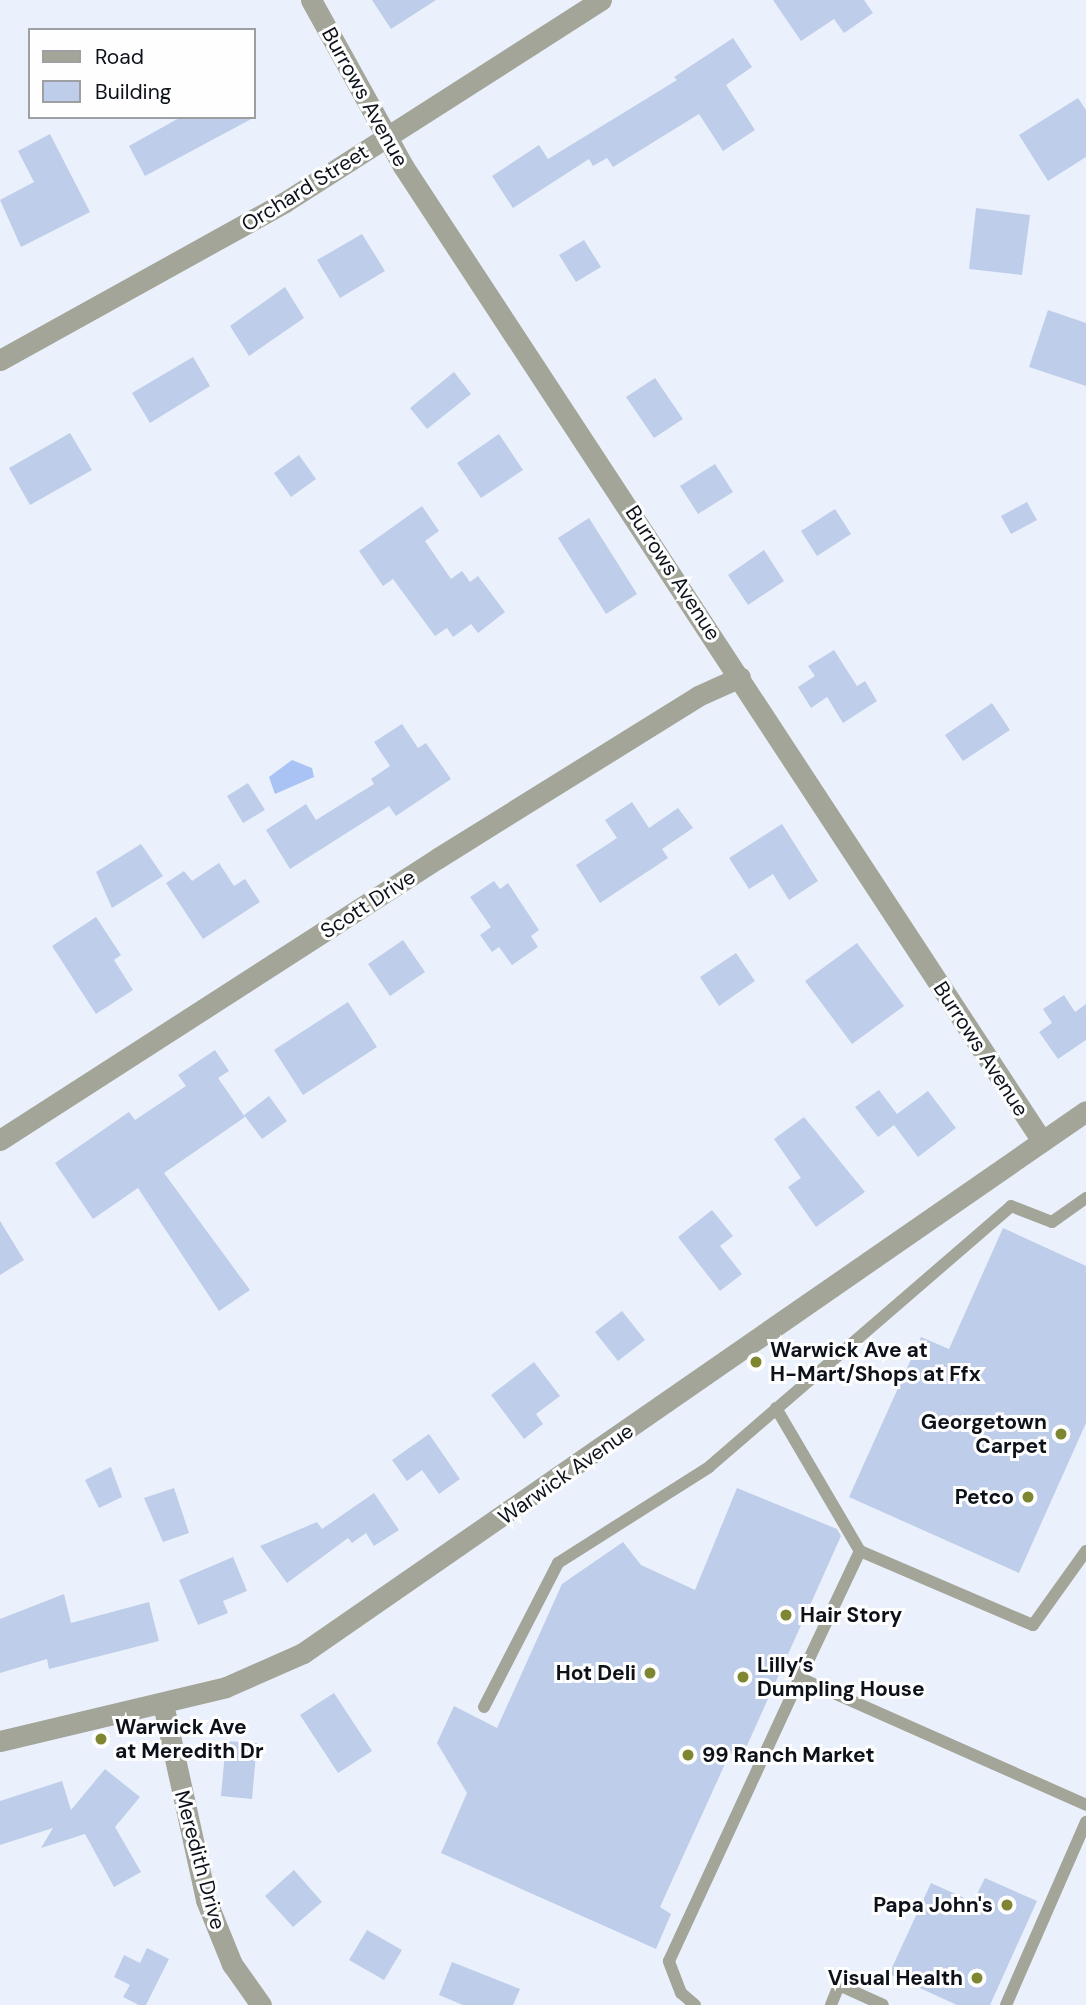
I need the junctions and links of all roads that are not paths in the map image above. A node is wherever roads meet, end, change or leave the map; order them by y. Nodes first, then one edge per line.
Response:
1 (311, 0) edge
2 (601, 0) edge
3 (386, 138) junction
4 (0, 360) edge
5 (740, 677) junction
6 (1086, 1111) edge
7 (0, 1140) edge
8 (1042, 1141) junction
9 (1086, 1198) edge
10 (776, 1408) junction
11 (860, 1551) junction
12 (1086, 1551) edge
13 (800, 1678) junction
14 (163, 1704) junction
15 (484, 1707) dead end
16 (0, 1741) edge
17 (1086, 1805) edge
18 (1086, 1822) edge
19 (257, 2004) edge
20 (695, 2005) edge
21 (831, 2005) edge
22 (883, 2005) edge
23 (1006, 2005) edge

1 - 3 street, Burrows Avenue
2 - 3 street, Orchard Street
3 - 4 street, Orchard Street
3 - 5 street, Burrows Avenue
5 - 7 street, Scott Drive
5 - 8 street, Burrows Avenue
6 - 8 street, Warwick Avenue
8 - 14 street, Warwick Avenue
9 - 10 lane
10 - 11 lane
10 - 15 lane
11 - 12 lane
11 - 13 lane
13 - 17 lane
13 - 20 lane
14 - 16 street, Warwick Avenue
14 - 19 street, Meredith Drive
18 - 23 lane
21 - 22 lane

